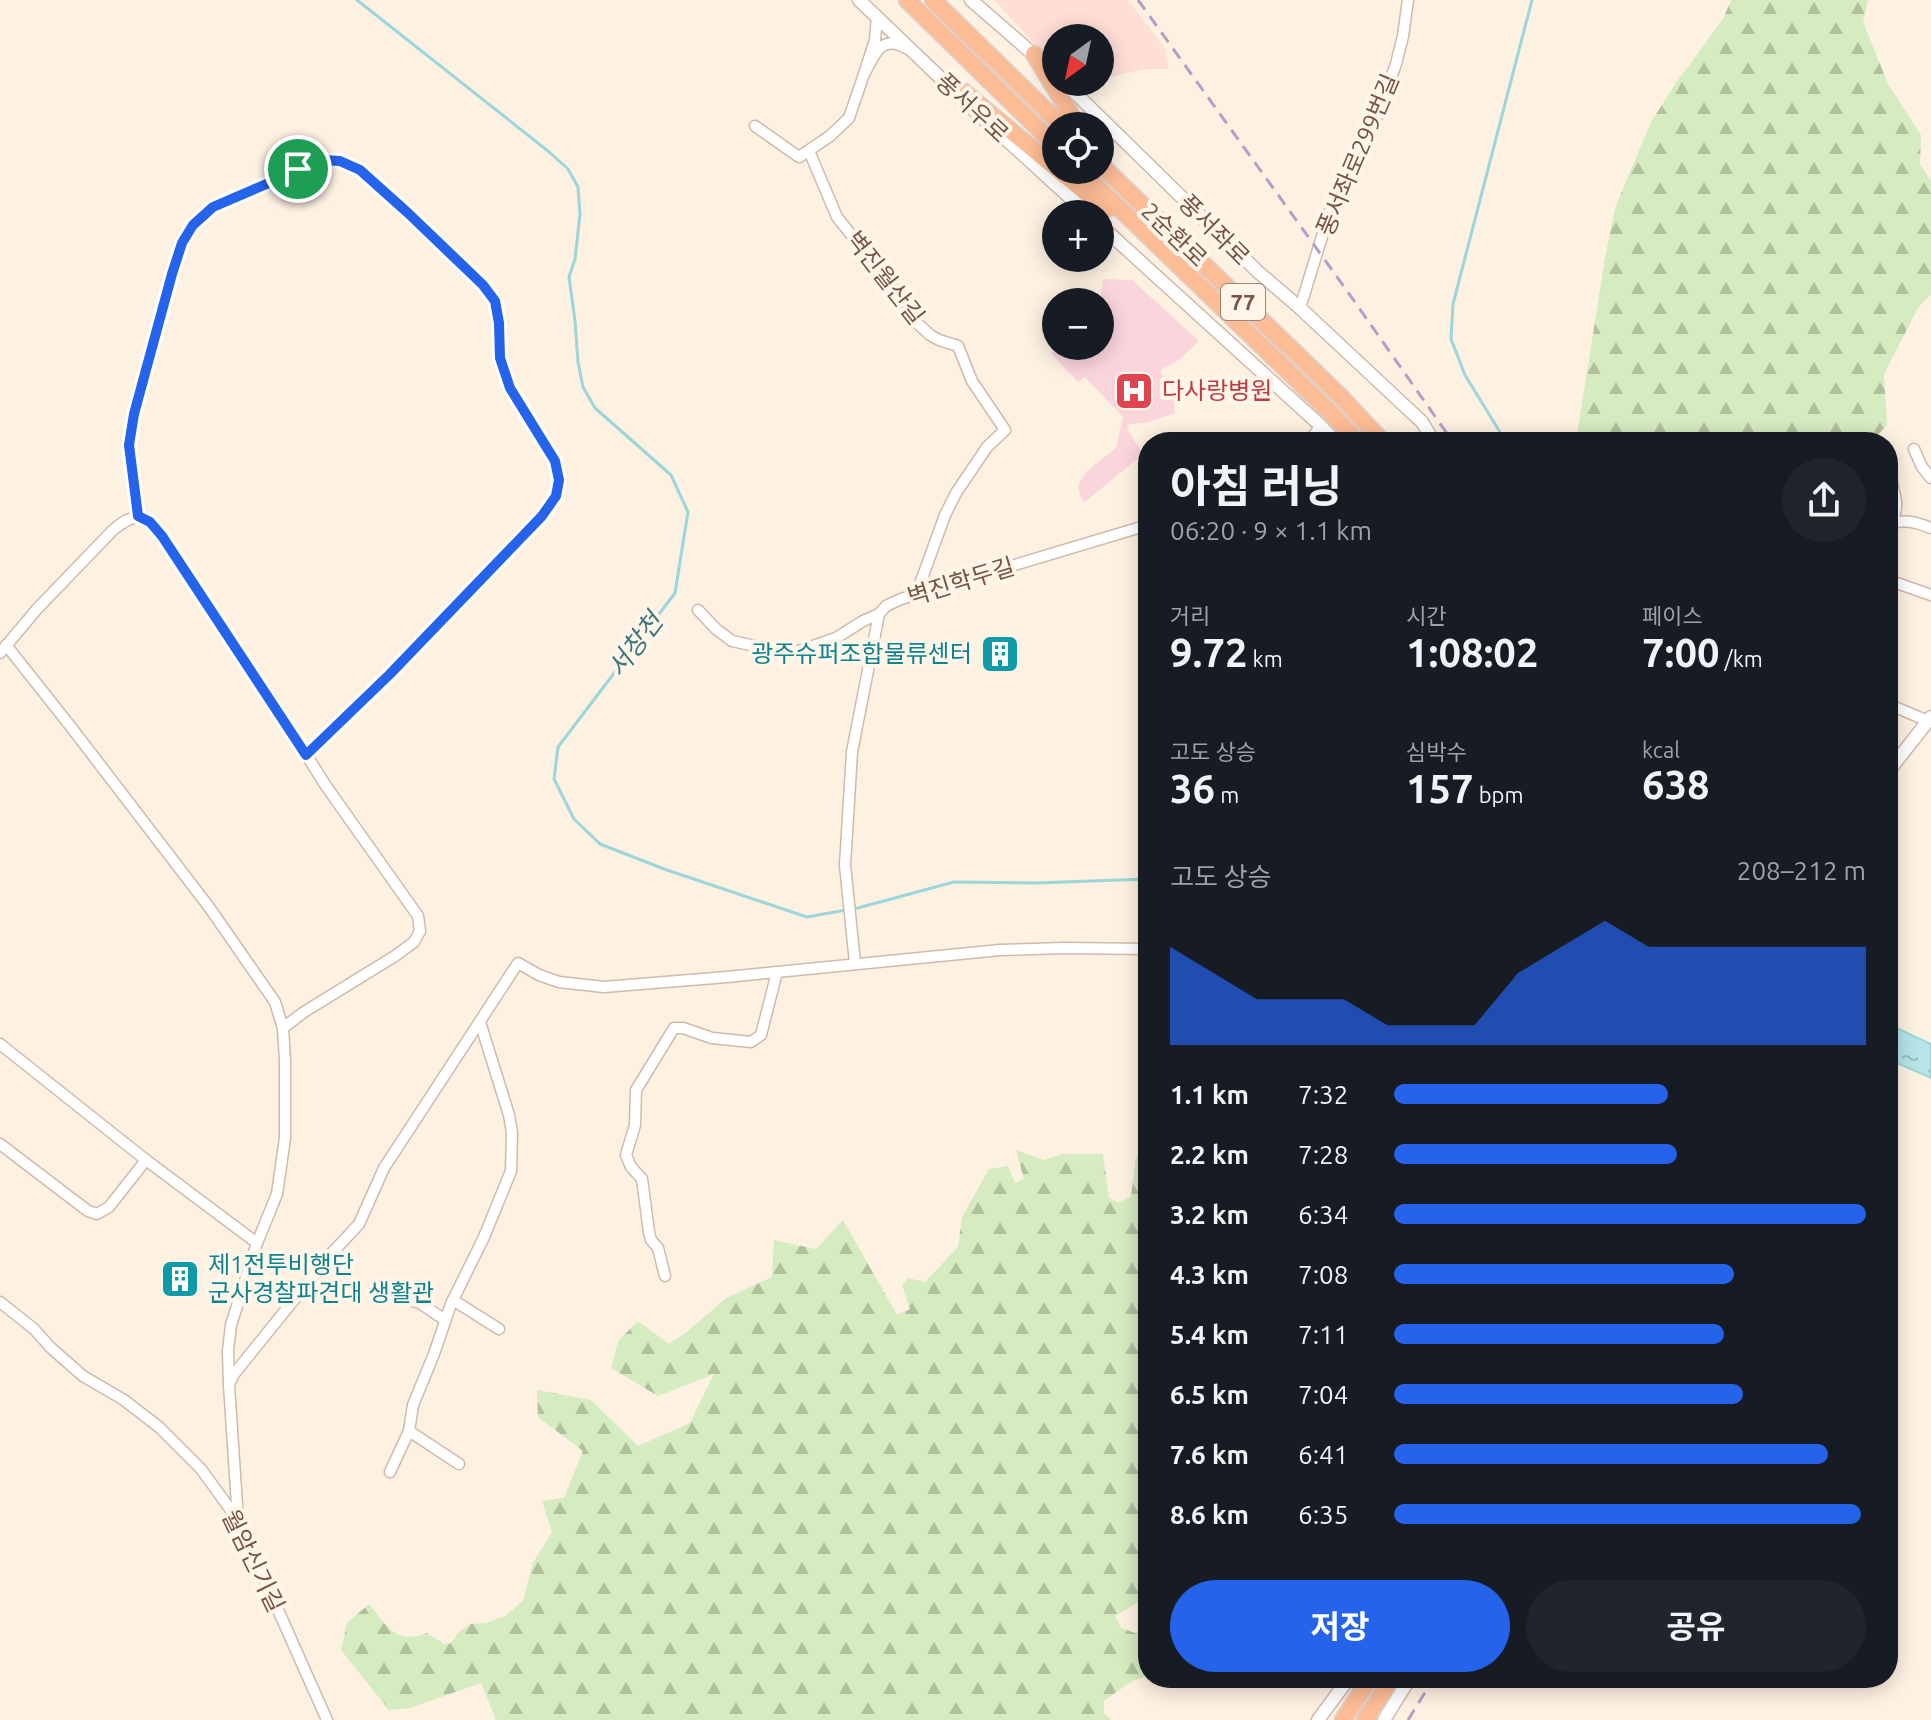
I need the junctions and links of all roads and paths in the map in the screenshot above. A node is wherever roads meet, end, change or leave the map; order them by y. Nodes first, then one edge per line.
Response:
1 (859, 0) edge
2 (907, 0) edge
3 (933, 0) edge
4 (971, 0) edge
5 (1408, 0) edge
6 (877, 17) junction
7 (910, 50) junction
8 (1034, 54) junction
9 (1042, 61) edge
10 (864, 74) junction
11 (946, 84) junction
12 (1078, 96) edge
13 (1048, 112) edge
14 (1069, 112) edge
15 (755, 126) dead end
16 (1042, 132) edge
17 (809, 151) junction
18 (1042, 157) edge
19 (1114, 172) edge
20 (1114, 178) edge
21 (1076, 184) edge
22 (1094, 184) edge
23 (1133, 197) junction
24 (1073, 200) edge
25 (1114, 238) edge
26 (1182, 269) junction
27 (1300, 308) junction
28 (1321, 426) junction
29 (1316, 432) edge
30 (1327, 432) edge
31 (1349, 432) edge
32 (1374, 432) edge
33 (1428, 432) edge
34 (1914, 449) dead end
35 (1931, 478) edge
36 (138, 516) junction
37 (1898, 522) edge
38 (1138, 528) edge
39 (1931, 528) edge
40 (1898, 583) edge
41 (916, 595) junction
42 (1931, 595) edge
43 (698, 610) dead end
44 (879, 614) junction
45 (3, 649) edge
46 (1898, 708) edge
47 (1929, 719) edge
48 (306, 755) junction
49 (1898, 759) edge
50 (1138, 949) edge
51 (855, 963) junction
52 (777, 972) junction
53 (480, 1022) junction
54 (283, 1028) junction
55 (0, 1044) edge
56 (0, 1144) edge
57 (146, 1160) junction
58 (257, 1243) junction
59 (665, 1276) dead end
60 (385, 1288) dead end
61 (453, 1300) junction
62 (0, 1302) edge
63 (445, 1320) junction
64 (499, 1329) dead end
65 (229, 1385) junction
66 (409, 1431) junction
67 (459, 1464) dead end
68 (390, 1472) dead end
69 (238, 1520) junction
70 (1342, 1688) edge
71 (1364, 1688) edge
72 (1386, 1688) edge
73 (1404, 1688) edge
74 (327, 1720) edge
75 (1318, 1720) edge
76 (1343, 1720) edge
77 (1365, 1720) edge
78 (1384, 1720) edge

1 - 6 street, 풍서우로
2 - 16 highway
3 - 13 highway
4 - 8 street
5 - 27 street, 풍서좌로299번길
6 - 7 street, 풍서우로
6 - 10 street
7 - 10 street
7 - 11 street, 풍서우로
8 - 9 street
8 - 14 highway
10 - 17 street
11 - 18 highway
11 - 24 street, 풍서우로
12 - 27 street, 풍서좌로
15 - 17 street
17 - 41 street, 벽진월산길
19 - 23 highway
20 - 23 highway, 2순환로 / 77
21 - 26 highway
22 - 26 highway, 2순환로 / 77
23 - 32 highway, 2순환로 / 77
25 - 28 street
26 - 31 highway, 2순환로 / 77
27 - 33 street, 풍서좌로
28 - 29 street
28 - 30 street
34 - 35 street
36 - 45 street
36 - 48 street
36 - 48 street
37 - 39 street
38 - 41 street, 벽진학두길
40 - 42 street
41 - 44 street, 벽진학두길
43 - 44 street, 벽진학두길
44 - 51 street
45 - 54 street
46 - 47 street
47 - 49 street
48 - 54 street
50 - 51 street
51 - 52 street
52 - 53 street
52 - 59 street
53 - 61 street
53 - 65 street
54 - 58 street
55 - 57 street
56 - 57 street
57 - 58 street
58 - 65 street
60 - 63 street
61 - 63 street
61 - 64 street
62 - 69 street, 월암신기길
63 - 66 street
65 - 69 street
66 - 67 street
66 - 68 street
69 - 74 street, 월암신기길
70 - 75 street
71 - 76 highway
72 - 77 highway
73 - 78 street

